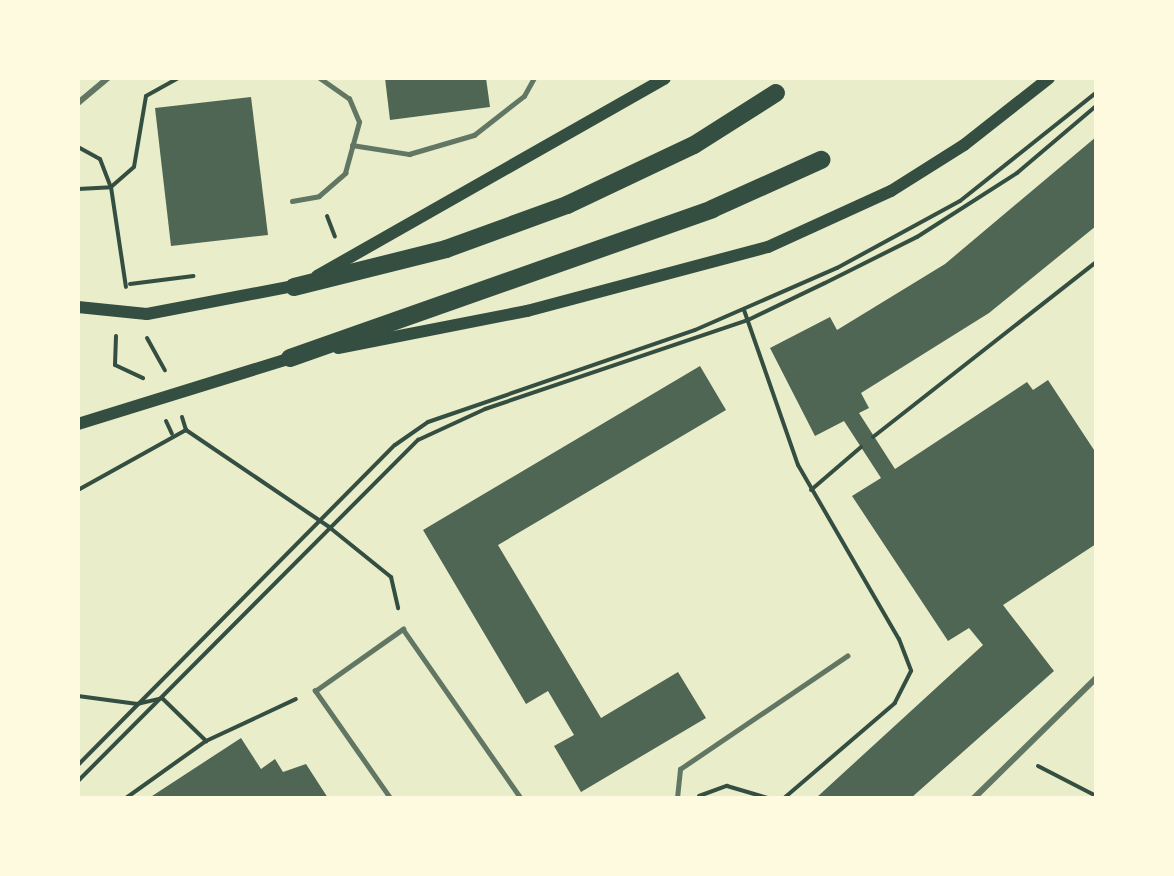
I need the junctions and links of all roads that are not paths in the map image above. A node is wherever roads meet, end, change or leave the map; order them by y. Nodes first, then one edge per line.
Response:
1 (108, 78) edge
2 (319, 78) edge
3 (534, 78) edge
4 (665, 78) edge
5 (1049, 78) edge
6 (776, 93) dead end
7 (78, 103) edge
8 (352, 145) junction
9 (821, 160) dead end
10 (292, 201) dead end
11 (294, 287) junction
12 (78, 306) edge
13 (290, 358) junction
14 (78, 424) edge
15 (847, 656) dead end
16 (1096, 678) edge
17 (390, 798) edge
18 (521, 798) edge
19 (677, 798) edge
20 (974, 798) edge

1 - 7 street
2 - 8 lane
3 - 8 lane
4 - 11 main road
5 - 13 main road
6 - 11 highway
8 - 10 lane
9 - 13 highway
11 - 12 main road
13 - 14 main road
15 - 19 lane
16 - 20 street
17 - 18 lane

